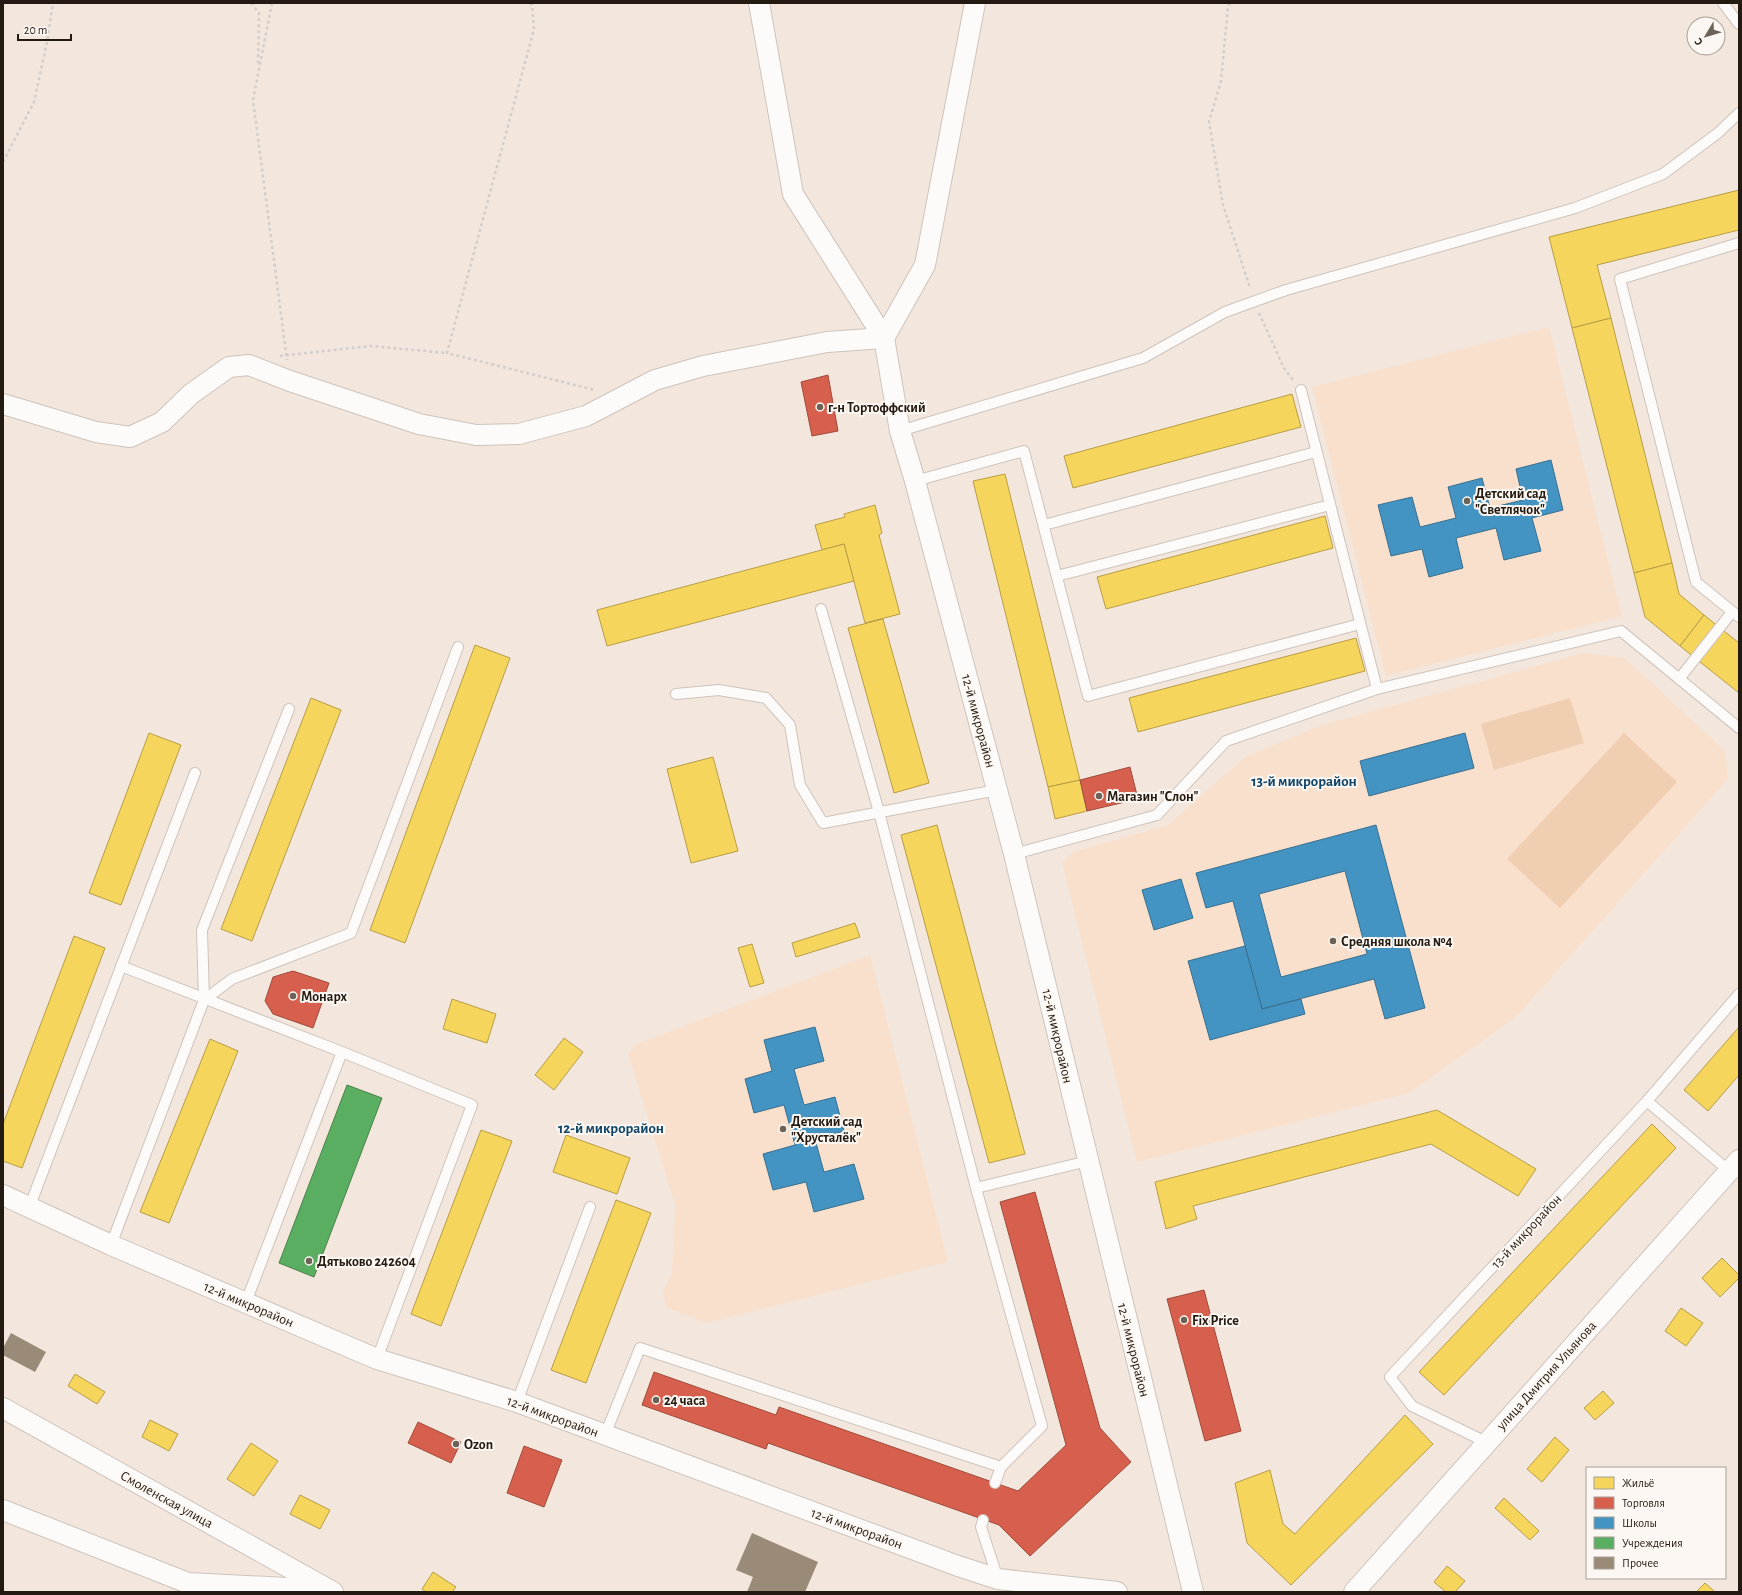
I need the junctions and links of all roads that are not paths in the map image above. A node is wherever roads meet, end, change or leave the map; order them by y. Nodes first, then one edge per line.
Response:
1 (759, 3) edge
2 (975, 3) edge
3 (1723, 3) edge
4 (1739, 24) edge
5 (1739, 113) edge
6 (1739, 243) edge
7 (884, 338) junction
8 (1300, 390) road end
9 (3, 404) edge
10 (900, 431) junction
11 (1316, 452) junction
12 (915, 481) junction
13 (1330, 505) junction
14 (1044, 525) junction
15 (1057, 576) junction
16 (821, 609) dead end
17 (1736, 615) edge
18 (1360, 624) junction
19 (458, 647) dead end
20 (1679, 679) junction
21 (1377, 689) junction
22 (676, 694) dead end
23 (288, 709) dead end
24 (1739, 728) edge
25 (195, 773) dead end
26 (998, 790) junction
27 (879, 812) junction
28 (1014, 854) junction
29 (121, 966) junction
30 (1739, 994) edge
31 (204, 1000) junction
32 (342, 1052) junction
33 (1647, 1100) junction
34 (1088, 1161) junction
35 (1734, 1165) edge
36 (976, 1188) junction
37 (3, 1195) edge
38 (590, 1207) dead end
39 (29, 1208) junction
40 (111, 1245) junction
41 (246, 1302) junction
42 (377, 1358) junction
43 (517, 1402) junction
44 (3, 1408) edge
45 (605, 1435) junction
46 (1486, 1442) junction
47 (1001, 1467) junction
48 (995, 1483) dead end
49 (3, 1510) edge
50 (983, 1520) dead end
51 (998, 1579) junction
52 (332, 1591) edge
53 (1117, 1592) edge
54 (1193, 1592) edge
55 (1354, 1592) edge

1 - 7 street
2 - 7 street
3 - 4 lane
5 - 10 lane
6 - 17 lane
7 - 9 street
7 - 10 street, 12-й микрорайон
8 - 11 lane
10 - 12 street, 12-й микрорайон
11 - 13 lane
11 - 14 lane
12 - 14 lane
12 - 26 street, 12-й микрорайон
13 - 15 lane
13 - 18 lane
14 - 15 lane
15 - 18 lane
16 - 27 lane
17 - 20 lane
18 - 21 lane
19 - 31 lane
20 - 21 lane
20 - 24 lane
21 - 28 lane
22 - 27 lane
23 - 31 lane
25 - 29 lane
26 - 27 lane
26 - 28 street, 12-й микрорайон
27 - 36 lane
28 - 34 street, 12-й микрорайон
29 - 31 lane
29 - 39 lane
30 - 33 lane, 13-й микрорайон
31 - 32 lane
31 - 40 lane
32 - 41 lane
32 - 42 lane
33 - 35 lane
33 - 46 lane, 13-й микрорайон
34 - 36 lane
34 - 54 street, 12-й микрорайон
35 - 46 street, улица Дмитрия Ульянова
36 - 47 lane
37 - 39 street, 12-й микрорайон
38 - 43 lane
39 - 40 street, 12-й микрорайон
40 - 41 street, 12-й микрорайон
41 - 42 street, 12-й микрорайон
42 - 43 street, 12-й микрорайон
43 - 45 street, 12-й микрорайон
44 - 52 street, Смоленская улица
45 - 47 lane
45 - 51 street, 12-й микрорайон
46 - 55 street, улица Дмитрия Ульянова
47 - 48 lane
49 - 52 street, Смоленская улица
50 - 51 lane
51 - 53 street, 12-й микрорайон

